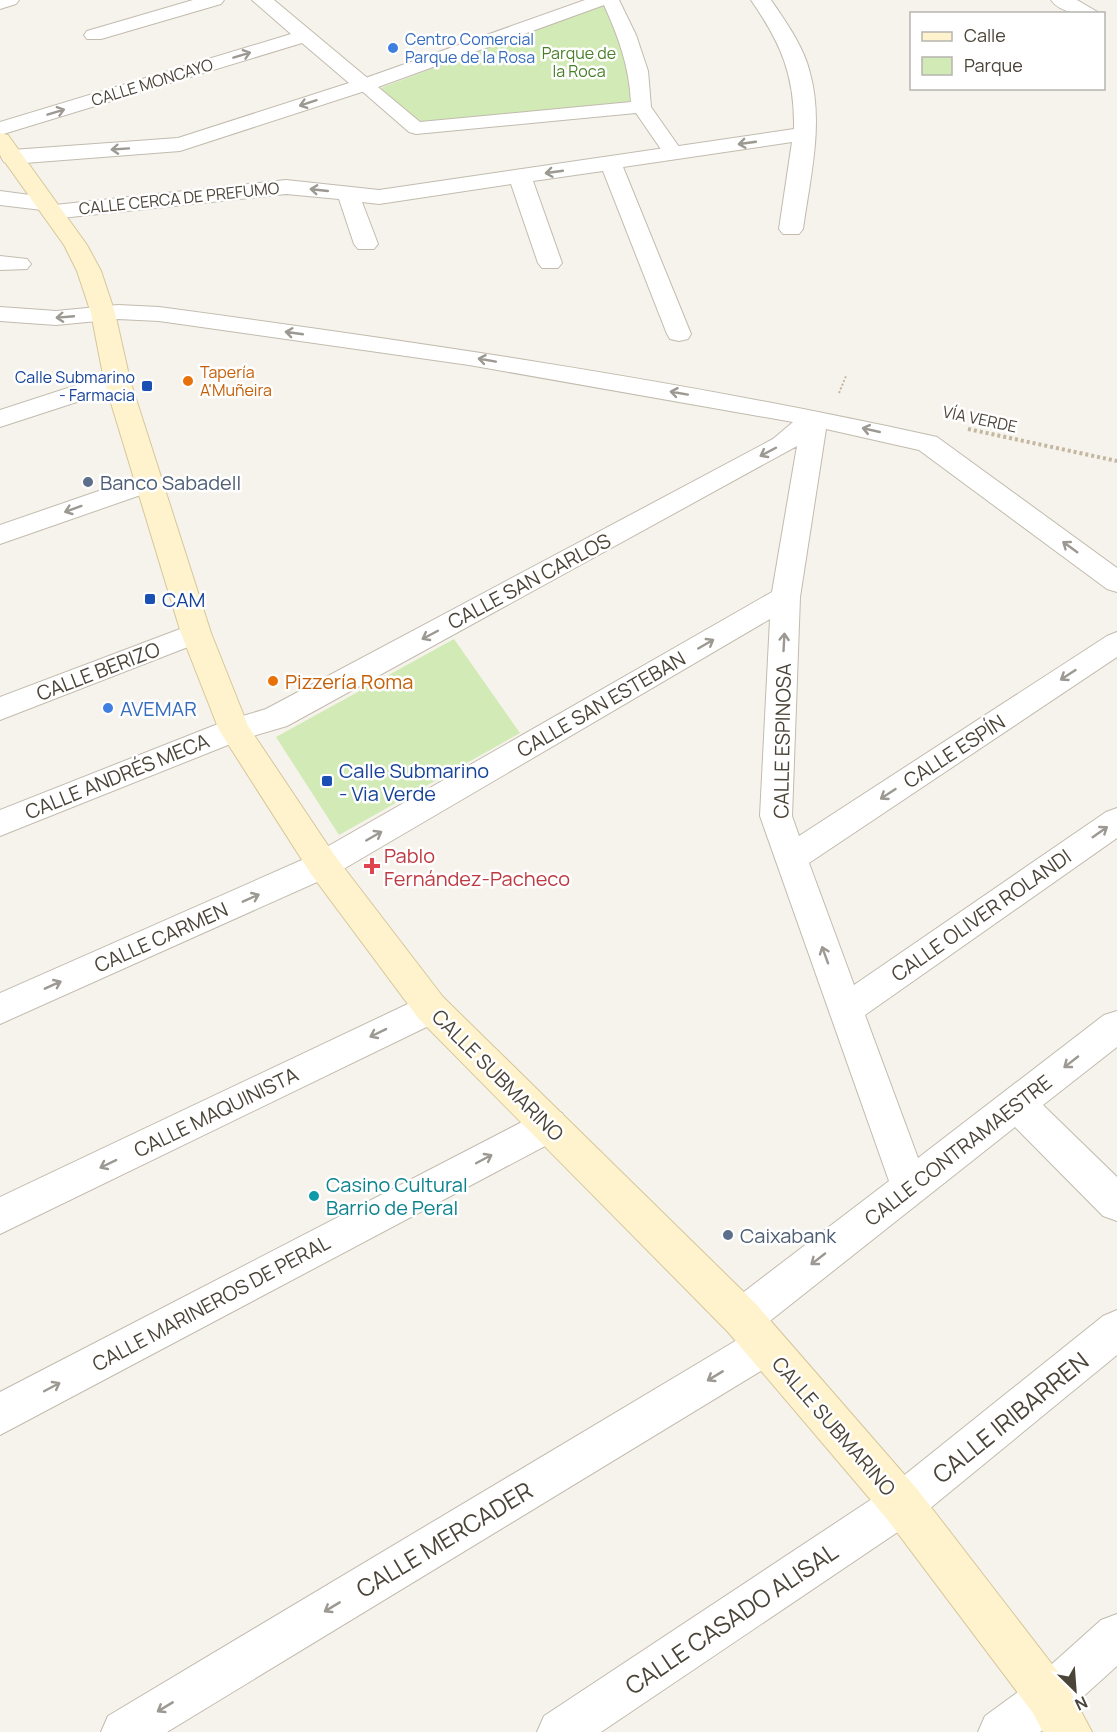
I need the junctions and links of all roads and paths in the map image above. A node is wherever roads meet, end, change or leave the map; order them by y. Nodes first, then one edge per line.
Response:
1 (9, 0) edge
2 (214, 0) edge
3 (262, 0) edge
4 (602, 0) edge
5 (610, 0) edge
6 (761, 0) edge
7 (1061, 0) edge
8 (0, 3) edge
9 (1087, 12) edge
10 (94, 35) dead end
11 (305, 36) junction
12 (364, 85) junction
13 (641, 107) junction
14 (0, 129) edge
15 (805, 134) junction
16 (6, 148) edge
17 (674, 154) junction
18 (610, 164) junction
19 (520, 177) junction
20 (348, 194) junction
21 (0, 198) edge
22 (48, 207) junction
23 (791, 228) dead end
24 (366, 243) dead end
25 (550, 263) dead end
26 (103, 313) junction
27 (0, 314) edge
28 (27, 316) junction
29 (0, 324) edge
30 (679, 334) dead end
31 (846, 376) dead end
32 (117, 380) junction
33 (826, 409) junction
34 (0, 419) edge
35 (965, 428) dead end
36 (1117, 461) edge
37 (147, 483) junction
38 (0, 535) edge
39 (1117, 582) edge
40 (786, 597) junction
41 (196, 633) junction
42 (1117, 643) edge
43 (0, 709) edge
44 (234, 730) junction
45 (1117, 821) edge
46 (0, 823) edge
47 (790, 859) junction
48 (323, 865) junction
49 (431, 1008) junction
50 (0, 1009) edge
51 (845, 1010) junction
52 (1117, 1026) edge
53 (1017, 1104) junction
54 (549, 1125) junction
55 (910, 1188) junction
56 (1117, 1203) edge
57 (0, 1216) edge
58 (1117, 1330) edge
59 (753, 1332) junction
60 (0, 1414) edge
61 (902, 1504) junction
62 (1117, 1636) edge
63 (1059, 1714) edge
64 (124, 1732) edge
65 (560, 1732) edge
66 (1001, 1732) edge

1 - 8 street
2 - 10 street
3 - 11 street
4 - 12 street
5 - 13 street
6 - 15 street
7 - 9 street
11 - 12 street
14 -> 11 street, CALLE MONCAYO
12 - 13 street
12 -> 16 street
13 - 17 street
15 -> 17 street, CALLE CERCA DE PREFUMO
15 - 23 street
16 - 22 main road, CALLE SUBMARINO
17 - 18 street, CALLE CERCA DE PREFUMO
18 -> 19 street, CALLE CERCA DE PREFUMO
18 - 30 street
19 - 20 street, CALLE CERCA DE PREFUMO
19 - 25 street
20 -> 22 street, CALLE CERCA DE PREFUMO
20 - 24 street
21 - 22 street, CALLE CERCA DE PREFUMO
22 - 26 main road, CALLE SUBMARINO
26 -> 28 street
26 - 32 main road, CALLE SUBMARINO
33 -> 26 street
27 - 28 street
28 - 29 street
31 - 33 path
32 - 34 street
32 - 37 main road, CALLE SUBMARINO
39 -> 33 street
33 - 40 street, CALLE ESPINOSA
33 -> 44 street, CALLE SAN CARLOS
35 - 36 path, VÍA VERDE
37 -> 38 street
37 - 41 main road, CALLE SUBMARINO
47 -> 40 street, CALLE ESPINOSA
48 -> 40 street, CALLE SAN ESTEBAN
41 - 43 street, CALLE BERIZO
41 - 44 main road, CALLE SUBMARINO
42 -> 47 street, CALLE ESPÍN
44 - 46 street, CALLE ANDRÉS MECA
44 - 48 main road, CALLE SUBMARINO
51 -> 45 street, CALLE OLIVER ROLANDI
51 -> 47 street, CALLE ESPINOSA
48 - 49 main road, CALLE SUBMARINO
50 -> 48 street, CALLE CARMEN
49 - 54 main road, CALLE SUBMARINO
49 -> 57 street, CALLE MAQUINISTA
51 - 55 street, CALLE ESPINOSA
52 -> 53 street, CALLE CONTRAMAESTRE
53 - 55 street, CALLE CONTRAMAESTRE
53 - 56 street
54 - 59 main road, CALLE SUBMARINO
60 -> 54 street, CALLE MARINEROS DE PERAL
55 -> 59 street, CALLE CONTRAMAESTRE
58 - 61 street, CALLE IRIBARREN
59 - 61 main road, CALLE SUBMARINO
59 -> 64 street, CALLE MERCADER
61 - 63 main road, CALLE SUBMARINO
61 - 65 street, CALLE CASADO ALISAL
62 - 63 street
63 - 66 street

